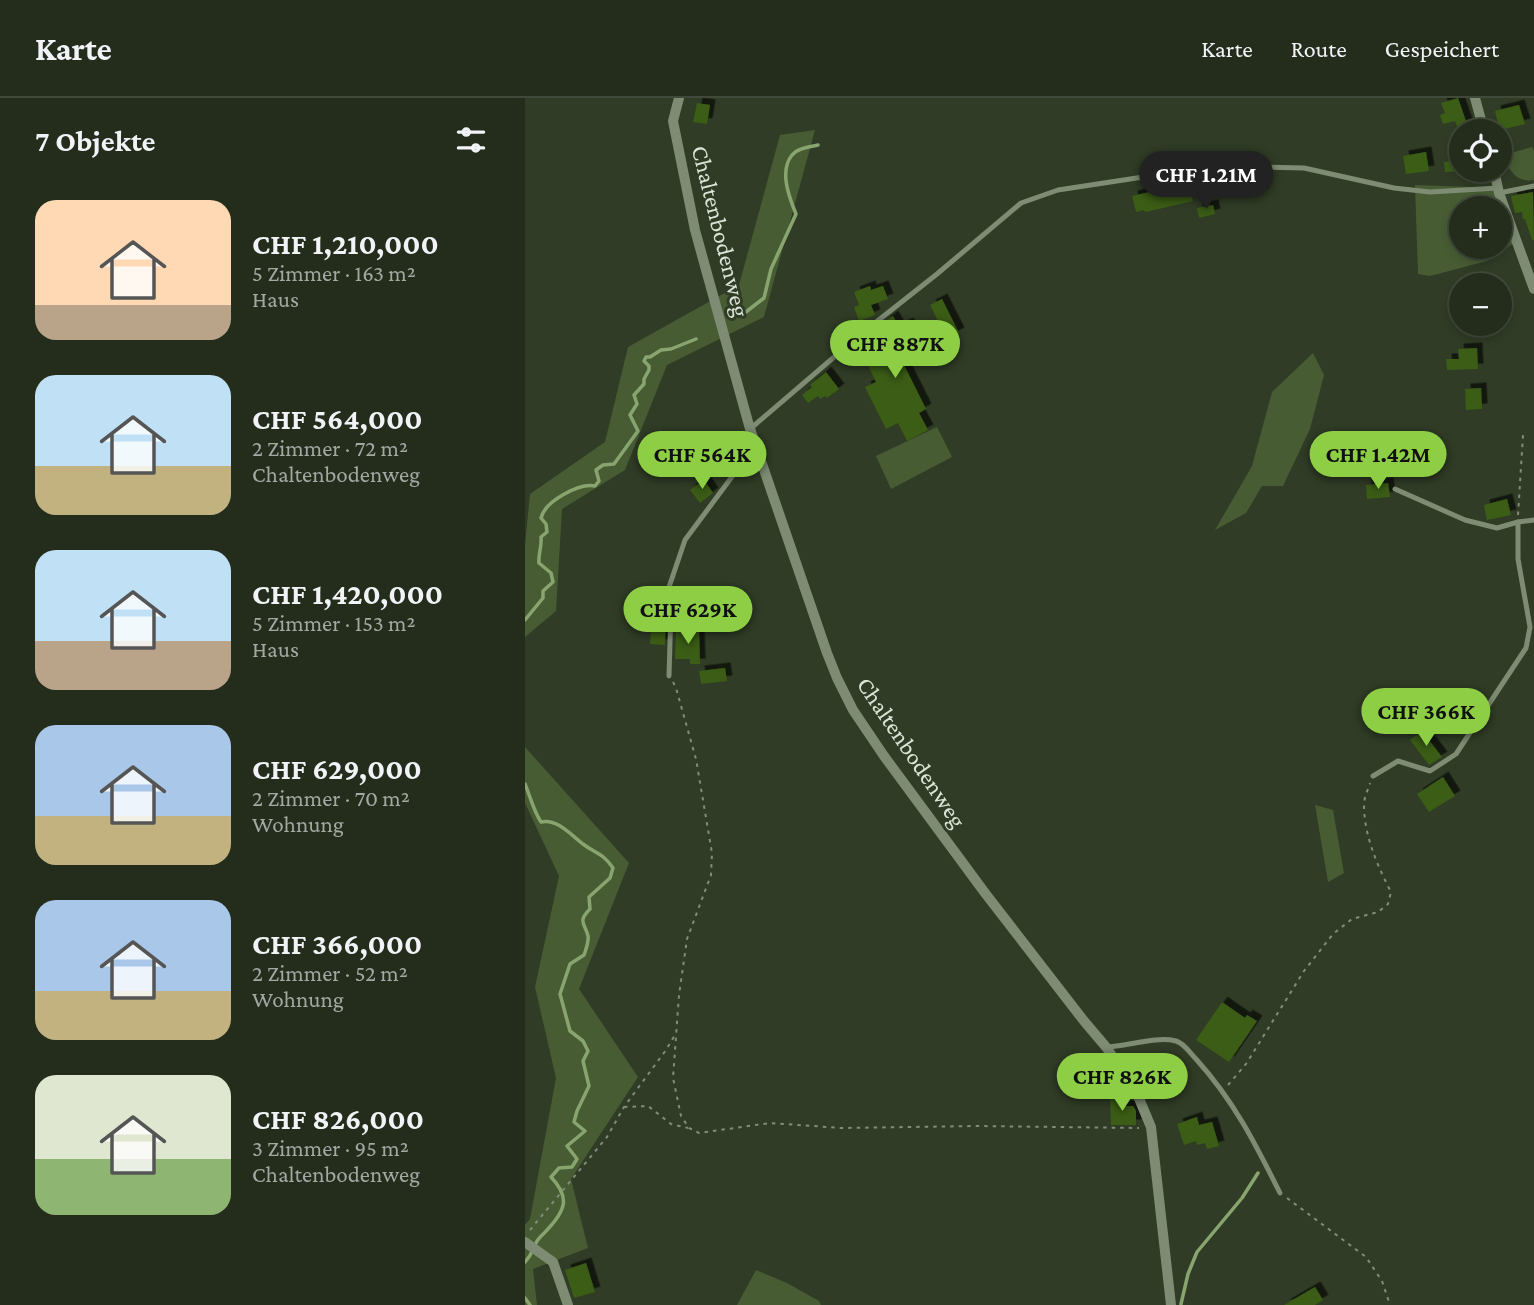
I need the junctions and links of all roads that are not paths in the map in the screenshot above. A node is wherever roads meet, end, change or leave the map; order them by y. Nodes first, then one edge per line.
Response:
1 (679, 98) edge
2 (1475, 98) edge
3 (1481, 119) edge
4 (1497, 182) edge
5 (1534, 186) edge
6 (1499, 190) junction
7 (1534, 289) edge
8 (750, 429) junction
9 (757, 449) junction
10 (1395, 489) dead end
11 (1534, 520) edge
12 (1518, 522) junction
13 (669, 676) road end
14 (1373, 775) road end
15 (1106, 1047) junction
16 (1280, 1193) road end
17 (525, 1242) edge
18 (568, 1305) edge
19 (1171, 1305) edge

1 - 8 street, Chaltenbodenweg
2 - 3 street
4 - 6 street
5 - 6 lane
6 - 7 street
6 - 8 lane
8 - 9 street, Chaltenbodenweg
9 - 13 lane
9 - 15 street, Chaltenbodenweg
10 - 12 lane
11 - 12 lane
12 - 14 lane
15 - 16 lane
15 - 19 street, Chaltenbodenweg
17 - 18 street

